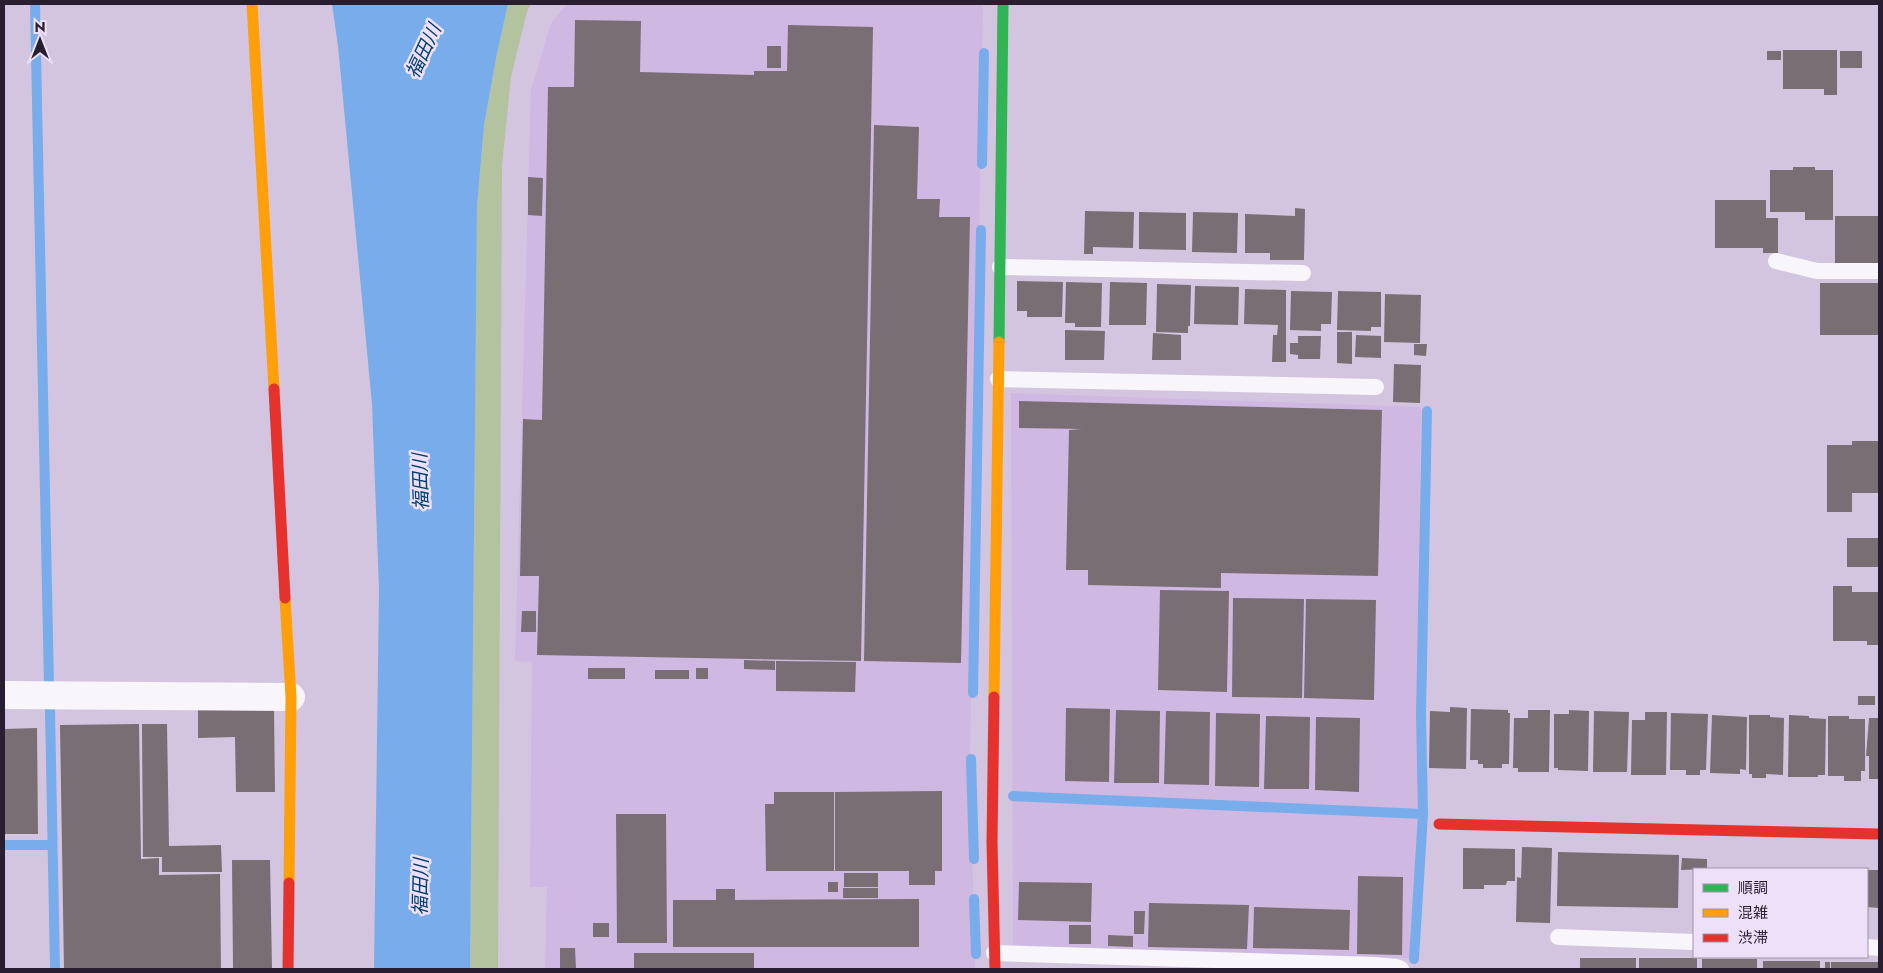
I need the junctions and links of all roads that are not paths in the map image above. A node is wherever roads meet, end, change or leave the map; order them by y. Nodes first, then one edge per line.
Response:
1 (252, 4) edge
2 (1003, 4) edge
3 (1776, 261) dead end
4 (1000, 267) junction
5 (1879, 271) edge
6 (1302, 273) dead end
7 (998, 379) junction
8 (1376, 387) dead end
9 (4, 695) edge
10 (291, 697) junction
11 (1439, 824) dead end
12 (1879, 834) edge
13 (1558, 937) dead end
14 (1693, 942) edge
15 (994, 953) junction
16 (288, 969) edge
17 (995, 969) edge
18 (1401, 969) edge

1 - 10 street
2 - 4 street
3 - 5 lane
4 - 6 lane
4 - 7 street
7 - 8 lane
7 - 15 street
9 - 10 street
10 - 16 street
11 - 12 street
13 - 14 lane
15 - 17 street
15 - 18 lane

